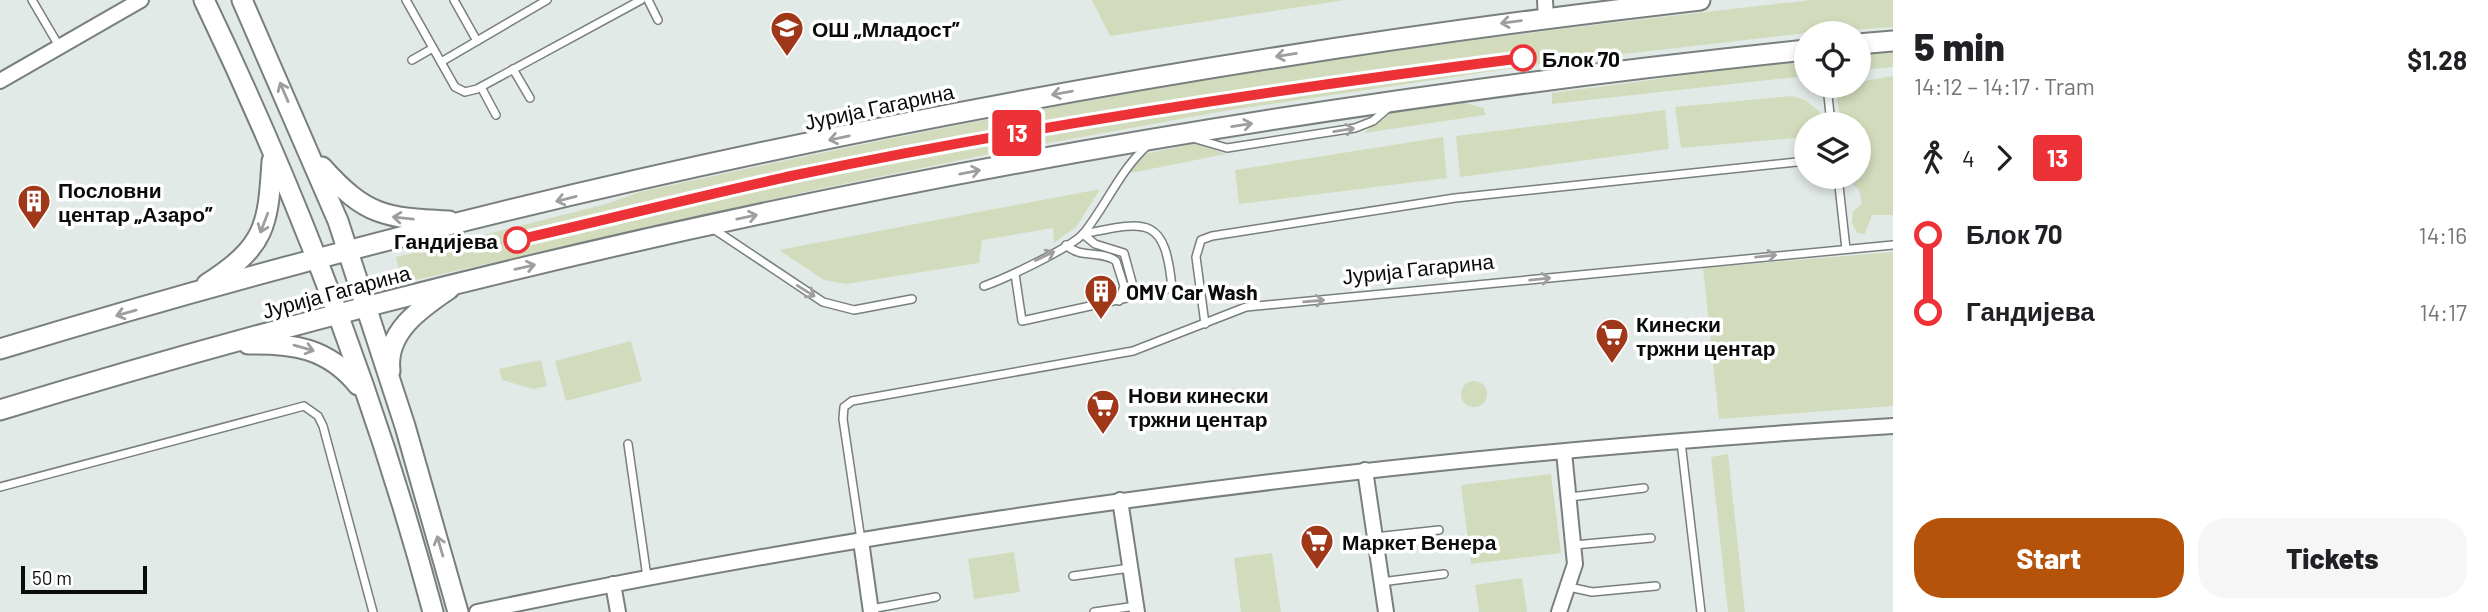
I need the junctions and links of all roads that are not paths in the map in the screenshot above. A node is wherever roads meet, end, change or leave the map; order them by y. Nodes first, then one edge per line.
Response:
1 (32, 0) edge
2 (141, 0) edge
3 (204, 0) edge
4 (242, 0) edge
5 (406, 0) edge
6 (454, 0) edge
7 (547, 0) edge
8 (641, 0) edge
9 (648, 0) edge
10 (1700, 0) edge
11 (1546, 9) edge
12 (658, 20) dead end
13 (477, 41) junction
14 (1893, 41) edge
15 (1871, 45) edge
16 (60, 47) junction
17 (433, 48) junction
18 (1794, 55) edge
19 (412, 60) dead end
20 (441, 62) junction
21 (513, 69) junction
22 (0, 81) edge
23 (481, 87) junction
24 (530, 98) dead end
25 (496, 115) dead end
26 (1156, 139) junction
27 (311, 155) junction
28 (272, 156) junction
29 (1794, 162) edge
30 (1839, 189) edge
31 (471, 222) junction
32 (709, 225) junction
33 (1083, 234) junction
34 (1066, 245) junction
35 (1893, 245) edge
36 (1846, 249) junction
37 (349, 252) junction
38 (317, 260) junction
39 (1015, 274) junction
40 (459, 283) junction
41 (984, 286) dead end
42 (192, 294) junction
43 (1136, 297) junction
44 (912, 299) dead end
45 (1119, 301) junction
46 (366, 306) junction
47 (336, 313) junction
48 (1205, 324) junction
49 (212, 347) junction
50 (0, 349) edge
51 (392, 387) junction
52 (365, 393) junction
53 (0, 410) edge
54 (1893, 426) edge
55 (1681, 442) junction
56 (628, 444) dead end
57 (1564, 452) junction
58 (1365, 470) junction
59 (0, 487) edge
60 (1644, 488) dead end
61 (1570, 496) junction
62 (1120, 500) junction
63 (1439, 530) dead end
64 (1375, 537) junction
65 (1650, 538) dead end
66 (862, 541) junction
67 (1574, 545) junction
68 (1130, 568) junction
69 (1444, 574) dead end
70 (1073, 576) dead end
71 (647, 577) junction
72 (1381, 582) junction
73 (613, 584) junction
74 (1656, 586) dead end
75 (1569, 587) junction
76 (936, 597) dead end
77 (1136, 609) edge
78 (871, 610) edge
79 (373, 612) edge
80 (433, 612) edge
81 (458, 612) edge
82 (477, 612) edge
83 (618, 612) edge
84 (1094, 612) edge
85 (1383, 612) edge
86 (1559, 612) edge
87 (1701, 612) edge

1 - 16 lane
2 - 16 street
3 - 28 main road
27 -> 4 main road
5 - 17 lane
6 - 13 lane
7 - 13 lane
8 - 21 lane
9 - 12 lane
10 - 11 main road, Јурија Гагарина
11 -> 31 main road, Јурија Гагарина
13 - 20 lane
14 - 15 main road
16 - 22 street
17 - 19 lane
17 - 20 lane
26 -> 18 main road, Јурија Гагарина
20 - 23 lane
21 - 23 lane
21 - 24 lane
23 - 25 lane
32 -> 26 main road, Јурија Гагарина
26 - 33 lane
31 -> 27 main road
27 - 37 main road
28 - 38 main road
28 -> 42 main road
29 - 48 lane
30 - 36 lane
31 - 37 main road, Јурија Гагарина
40 -> 32 main road, Јурија Гагарина
32 -> 44 lane
33 - 34 lane
33 - 43 lane
33 - 43 lane
39 -> 34 lane
34 - 45 lane
35 - 36 lane, Јурија Гагарина
48 -> 36 lane, Јурија Гагарина
37 - 38 main road, Јурија Гагарина
37 - 46 main road
38 - 42 main road, Јурија Гагарина
38 - 47 main road
39 - 41 lane
39 - 45 lane
40 - 46 main road, Јурија Гагарина
40 - 51 main road
42 -> 50 main road, Јурија Гагарина
43 - 45 lane
46 - 47 main road, Јурија Гагарина
46 - 51 main road
47 - 49 main road, Јурија Гагарина
47 - 52 main road
48 - 66 lane, Јурија Гагарина
49 -> 52 main road
49 - 53 main road, Јурија Гагарина
81 -> 51 main road
52 - 80 main road
54 - 55 street
55 - 57 street
55 - 87 lane
56 - 71 lane
57 - 58 street
57 - 61 street
58 - 62 street
58 - 64 street
59 - 79 lane
60 - 61 lane
61 - 67 street
62 - 66 street
62 - 68 street
63 - 64 lane
64 - 72 street
65 - 67 lane
66 - 71 street
66 - 78 street, Јурија Гагарина
67 - 75 street
68 - 70 lane
68 - 77 street
69 - 72 lane
71 - 73 street
72 - 85 street
73 - 82 street
73 - 83 street
74 - 75 lane
75 - 86 street
76 - 78 lane
77 - 84 lane

